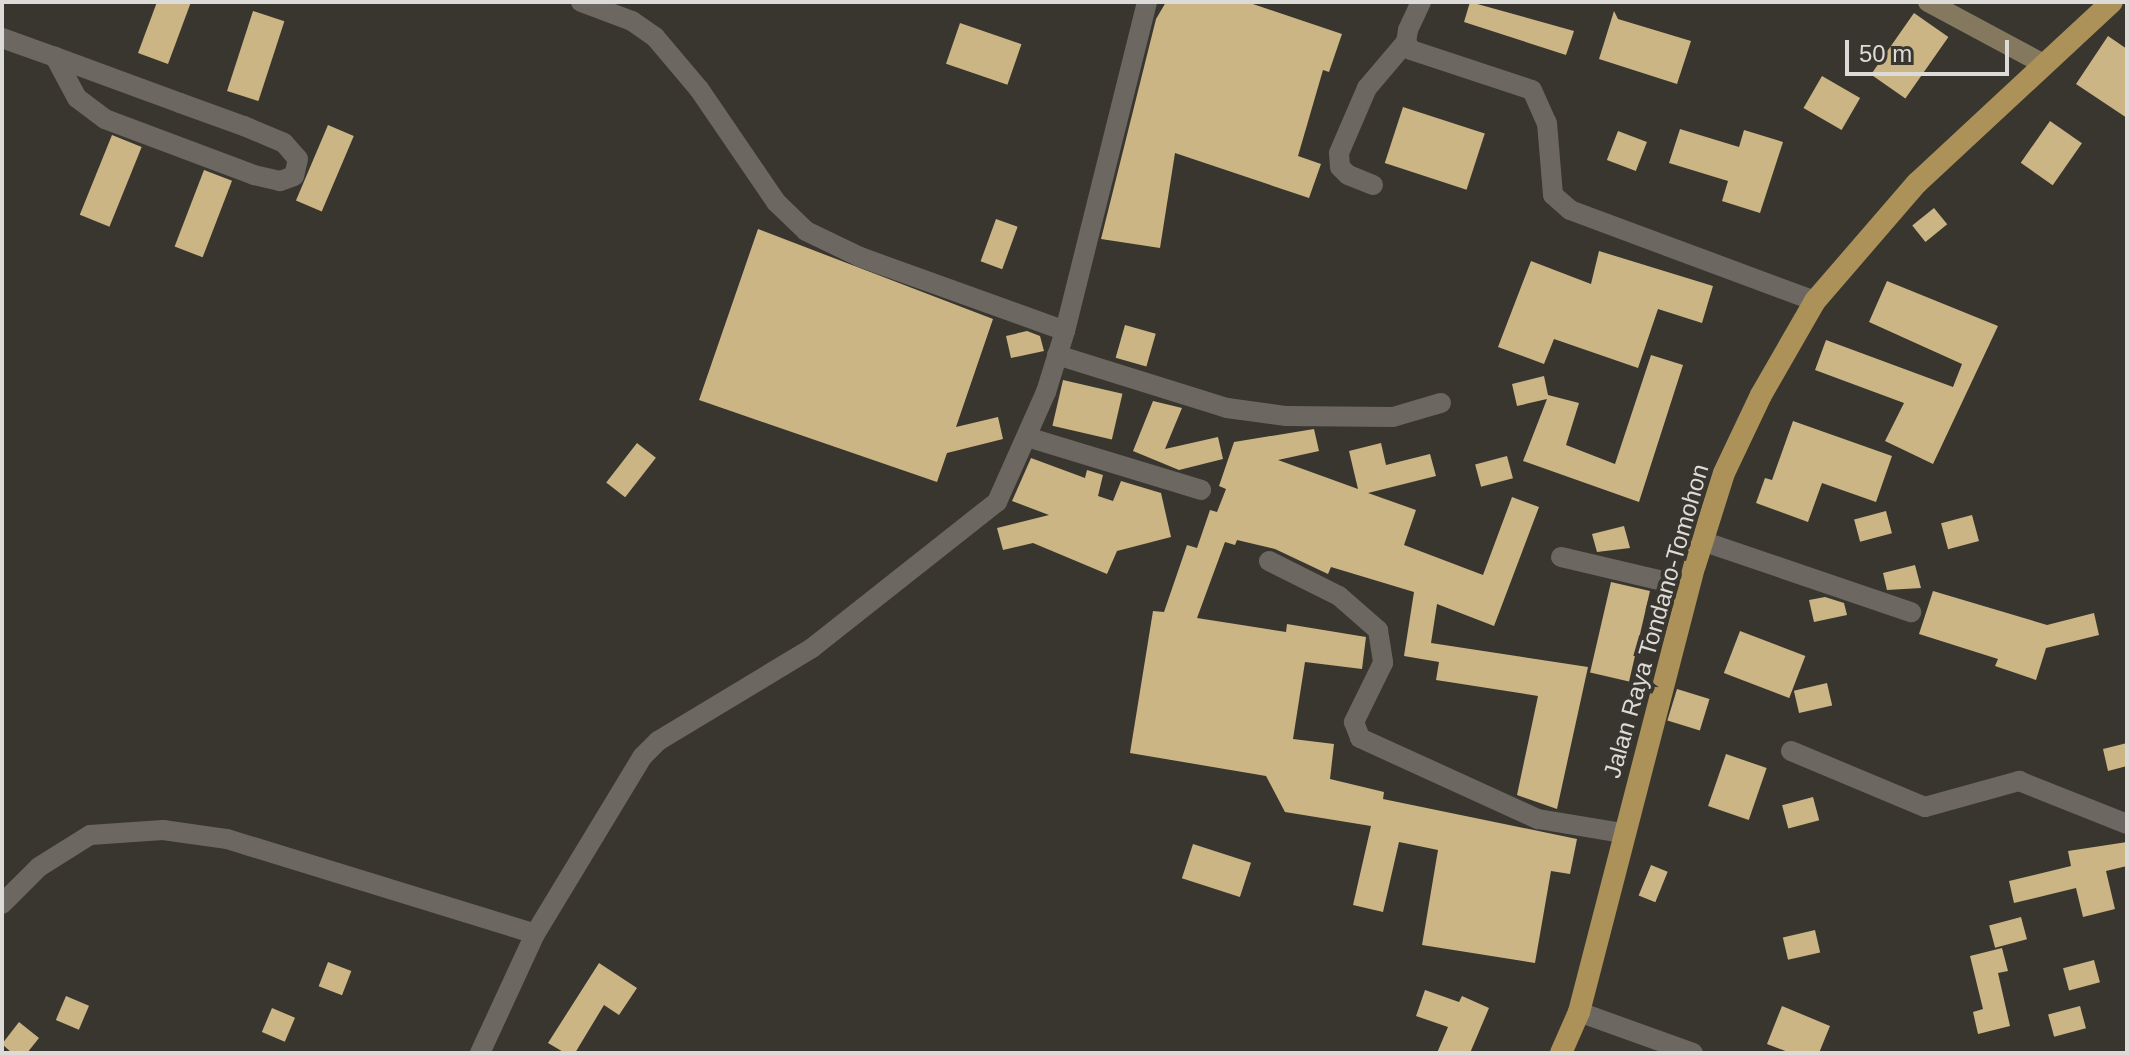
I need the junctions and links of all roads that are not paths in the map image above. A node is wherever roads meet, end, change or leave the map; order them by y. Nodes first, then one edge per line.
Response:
1 (581, 2) edge
2 (1147, 2) edge
3 (1421, 2) edge
4 (1928, 2) edge
5 (2112, 2) edge
6 (2, 38) edge
7 (1406, 42) junction
8 (55, 57) junction
9 (2042, 63) junction
10 (1373, 185) dead end
11 (1815, 301) junction
12 (1065, 331) junction
13 (1057, 355) junction
14 (1441, 403) dead end
15 (1027, 437) junction
16 (1201, 490) dead end
17 (1702, 541) junction
18 (1561, 557) dead end
19 (1269, 561) dead end
20 (1689, 587) junction
21 (1911, 612) dead end
22 (1791, 751) dead end
23 (2127, 824) edge
24 (1623, 833) junction
25 (2, 904) edge
26 (535, 934) junction
27 (1579, 1012) junction
28 (480, 1053) edge
29 (1561, 1053) edge
30 (1693, 1053) edge

1 - 12 street
2 - 12 street
3 - 7 street
4 - 9 main road
5 - 9 highway, Jalan Raya Tondano-Tomohon
6 - 8 street
7 - 10 street
7 - 11 street
8 - 8 street
9 - 11 highway, Jalan Raya Tondano-Tomohon
11 - 17 highway, Jalan Raya Tondano-Tomohon
12 - 13 street
13 - 14 street
13 - 15 street
15 - 16 street
15 - 26 street
17 - 20 highway, Jalan Raya Tondano-Tomohon
17 - 21 street
18 - 20 street
19 - 24 street
20 - 24 highway, Jalan Raya Tondano-Tomohon
22 - 23 street
24 - 27 highway, Jalan Raya Tondano-Tomohon
25 - 26 street
26 - 28 street
27 - 29 highway, Jalan Raya Tondano-Tomohon
27 - 30 street

